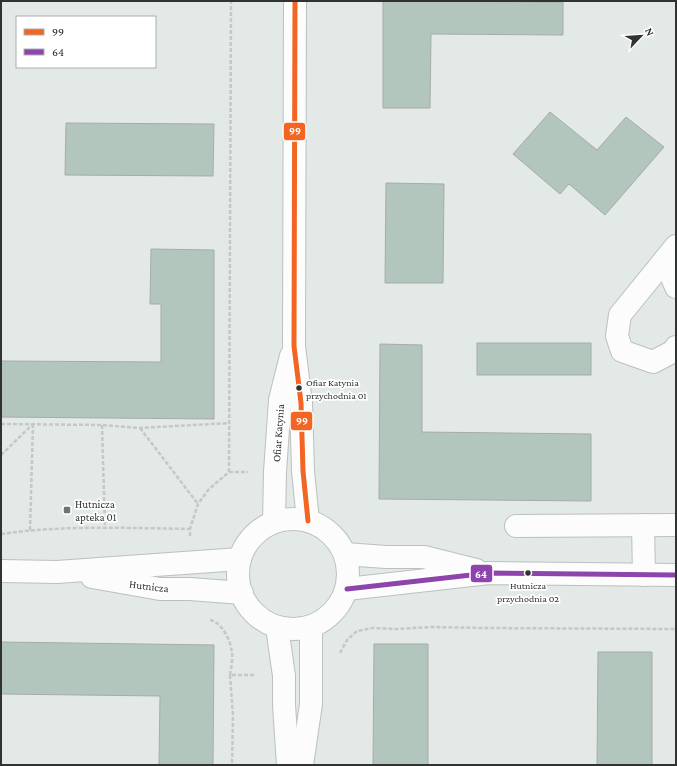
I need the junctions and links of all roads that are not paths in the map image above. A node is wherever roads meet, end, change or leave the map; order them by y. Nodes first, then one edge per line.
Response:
1 (295, 1) edge
2 (670, 253) edge
3 (676, 287) edge
4 (294, 346) junction
5 (676, 347) edge
6 (308, 521) junction
7 (274, 522) junction
8 (643, 525) junction
9 (676, 525) edge
10 (516, 526) dead end
11 (345, 554) junction
12 (240, 559) junction
13 (1, 571) edge
14 (57, 572) junction
15 (489, 574) junction
16 (644, 575) junction
17 (676, 575) edge
18 (347, 589) junction
19 (242, 593) junction
20 (277, 627) junction
21 (311, 627) junction
22 (288, 765) edge
23 (302, 765) edge

1 - 4 street, Ofiar Katynia
2 - 3 street
2 - 5 street
4 - 6 street, Ofiar Katynia
4 - 7 street, Ofiar Katynia
6 - 7 street
6 - 11 street
7 - 12 street
8 - 9 street
8 - 10 street
8 - 16 street
11 - 15 street
11 - 18 street
12 - 14 street, Hutnicza
12 - 19 street
13 - 14 street, Hutnicza
14 - 19 street, Hutnicza
15 - 16 street
15 - 18 street
16 - 17 street
18 - 21 street
19 - 20 street
20 - 21 street
20 - 22 street
21 - 23 street

